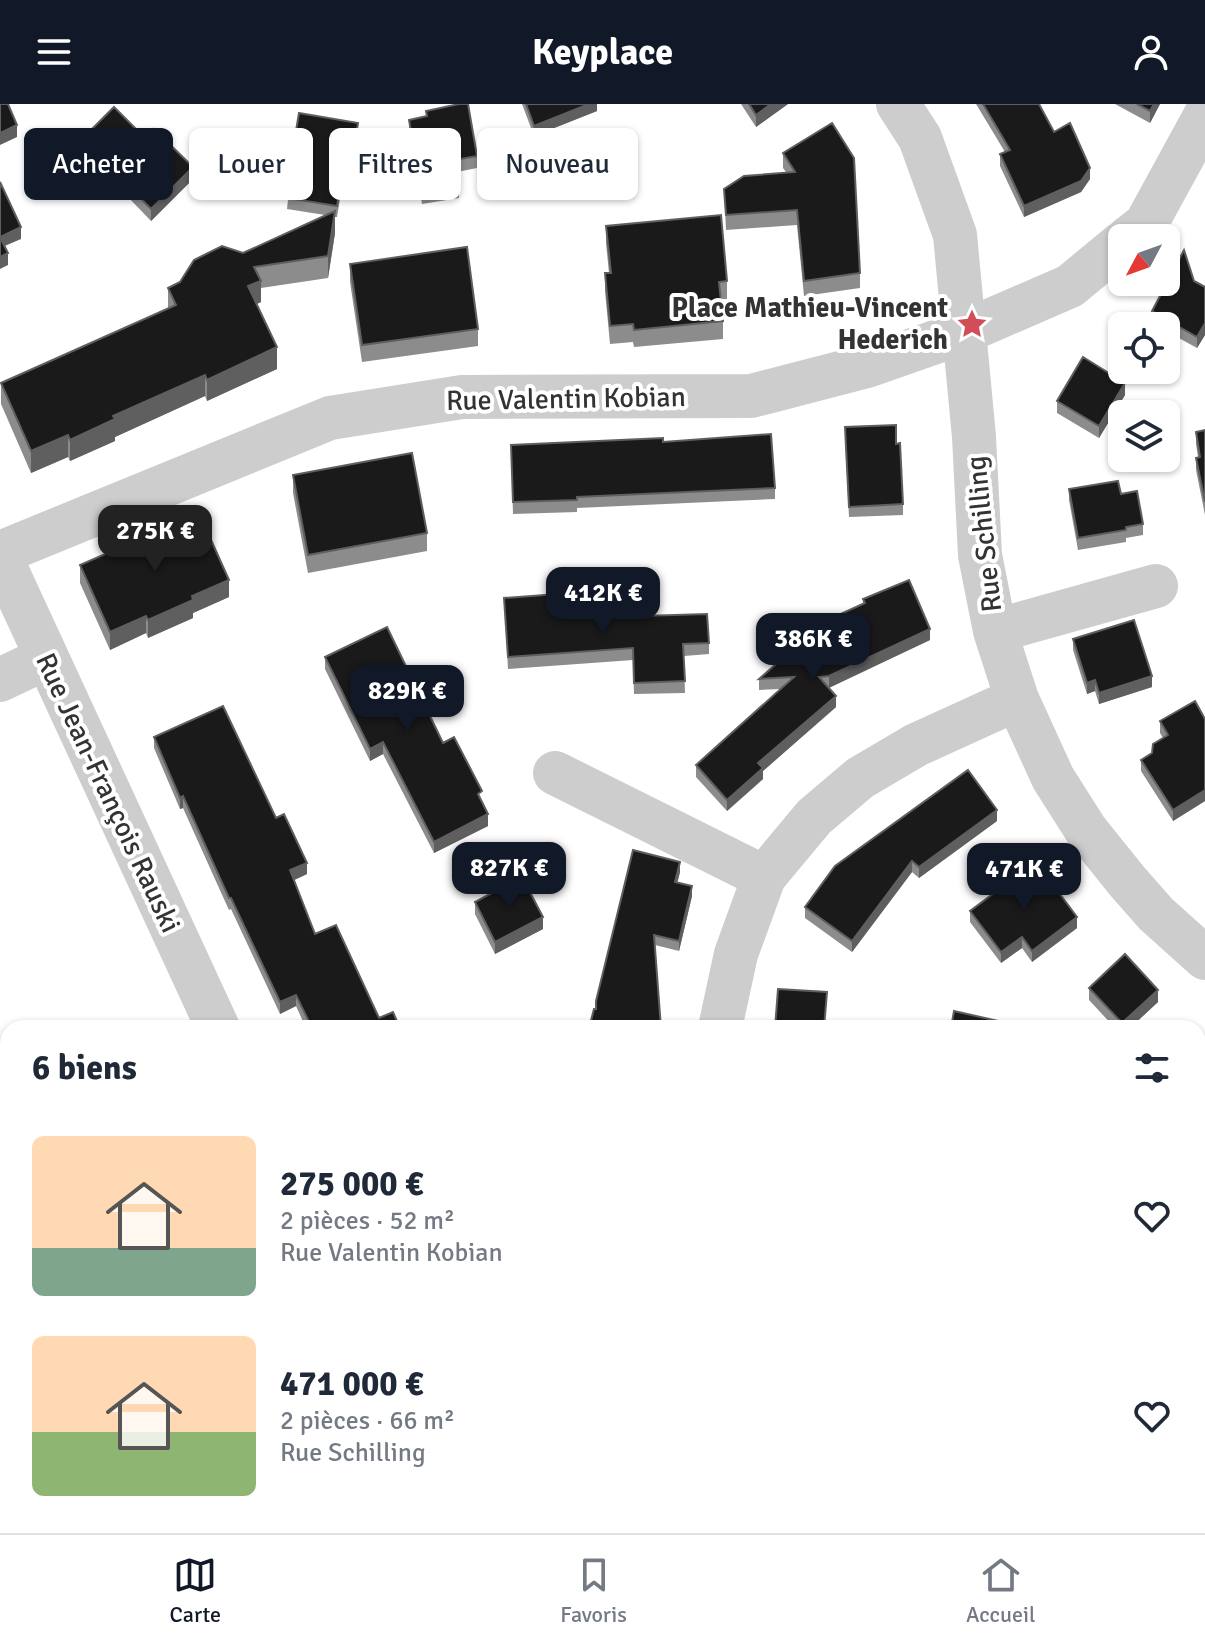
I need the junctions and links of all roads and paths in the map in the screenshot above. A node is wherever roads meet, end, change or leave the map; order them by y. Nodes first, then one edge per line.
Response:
1 (898, 104) edge
2 (1205, 116) edge
3 (1146, 224) edge
4 (1108, 255) edge
5 (964, 332) junction
6 (0, 555) edge
7 (1156, 586) dead end
8 (995, 631) junction
9 (46, 658) junction
10 (0, 680) edge
11 (1017, 699) junction
12 (555, 773) dead end
13 (764, 877) junction
14 (1205, 958) edge
15 (214, 1020) edge
16 (722, 1020) edge

1 - 5 street, Rue Schilling
2 - 3 street
4 - 5 street, Rue Valentin Kobian
5 - 6 street, Rue Valentin Kobian
5 - 8 street, Rue Schilling
6 - 9 street, Rue Jean-François Rauski
7 - 8 street, Rue Schilling
8 - 11 street, Rue Schilling
9 - 10 street
9 - 15 street, Rue Jean-François Rauski
11 - 13 street
11 - 14 street, Rue Schilling
12 - 13 street
13 - 16 street

